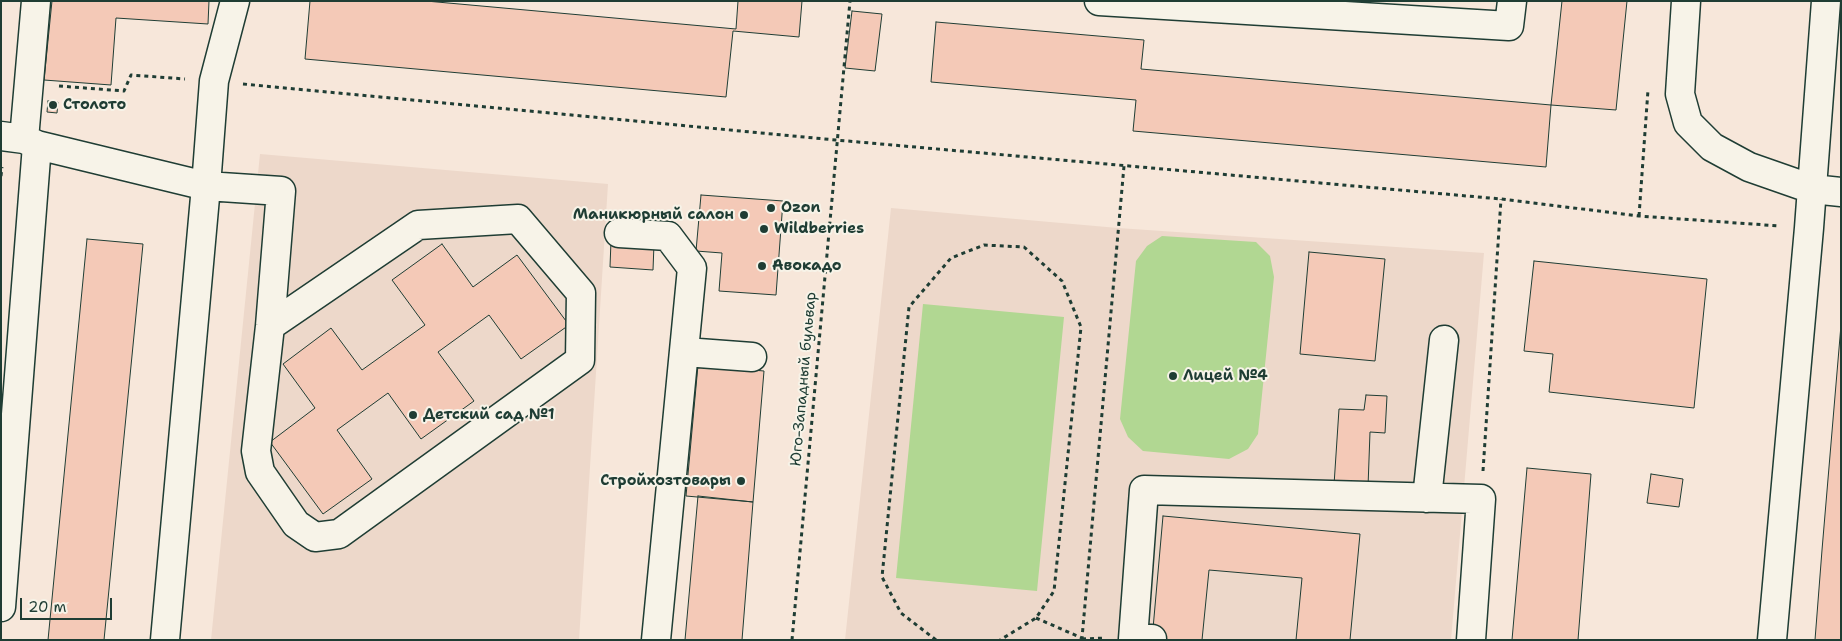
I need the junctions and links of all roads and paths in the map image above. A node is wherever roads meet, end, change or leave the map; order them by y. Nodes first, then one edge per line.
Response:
1 (36, 1) edge
2 (235, 1) edge
3 (850, 1) edge
4 (1099, 1) edge
5 (1512, 1) edge
6 (1686, 1) edge
7 (1826, 1) edge
8 (214, 81) junction
9 (29, 84) junction
10 (1648, 89) dead end
11 (21, 140) edge
12 (836, 140) junction
13 (1124, 166) junction
14 (206, 186) junction
15 (1812, 189) junction
16 (1841, 192) edge
17 (1501, 198) junction
18 (1639, 216) junction
19 (1809, 228) junction
20 (619, 233) dead end
21 (270, 326) junction
22 (1444, 340) dead end
23 (685, 352) junction
24 (752, 357) dead end
25 (1426, 498) junction
26 (1481, 499) junction
27 (1, 607) edge
28 (1036, 618) junction
29 (1152, 639) edge
30 (165, 640) edge
31 (656, 640) edge
32 (792, 640) edge
33 (936, 640) edge
34 (1000, 640) edge
35 (1471, 640) edge
36 (1772, 640) edge

1 - 9 lane
2 - 8 lane
3 - 12 path, Юго-Западный бульвар
4 - 5 lane
6 - 15 lane
7 - 15 lane
8 - 9 path
8 - 12 path
8 - 14 lane
9 - 11 lane
10 - 18 path
11 - 14 lane
11 - 27 lane
12 - 13 path
12 - 32 path, Юго-Западный бульвар
13 - 17 path
13 - 28 path
14 - 21 lane
14 - 30 lane
15 - 16 lane
15 - 19 lane
17 - 18 path
17 - 26 path
18 - 19 path
19 - 36 lane
20 - 23 lane
21 - 21 lane
22 - 25 lane
23 - 24 lane
23 - 31 lane
25 - 26 lane
25 - 29 lane
26 - 35 lane
28 - 33 path
28 - 34 path

